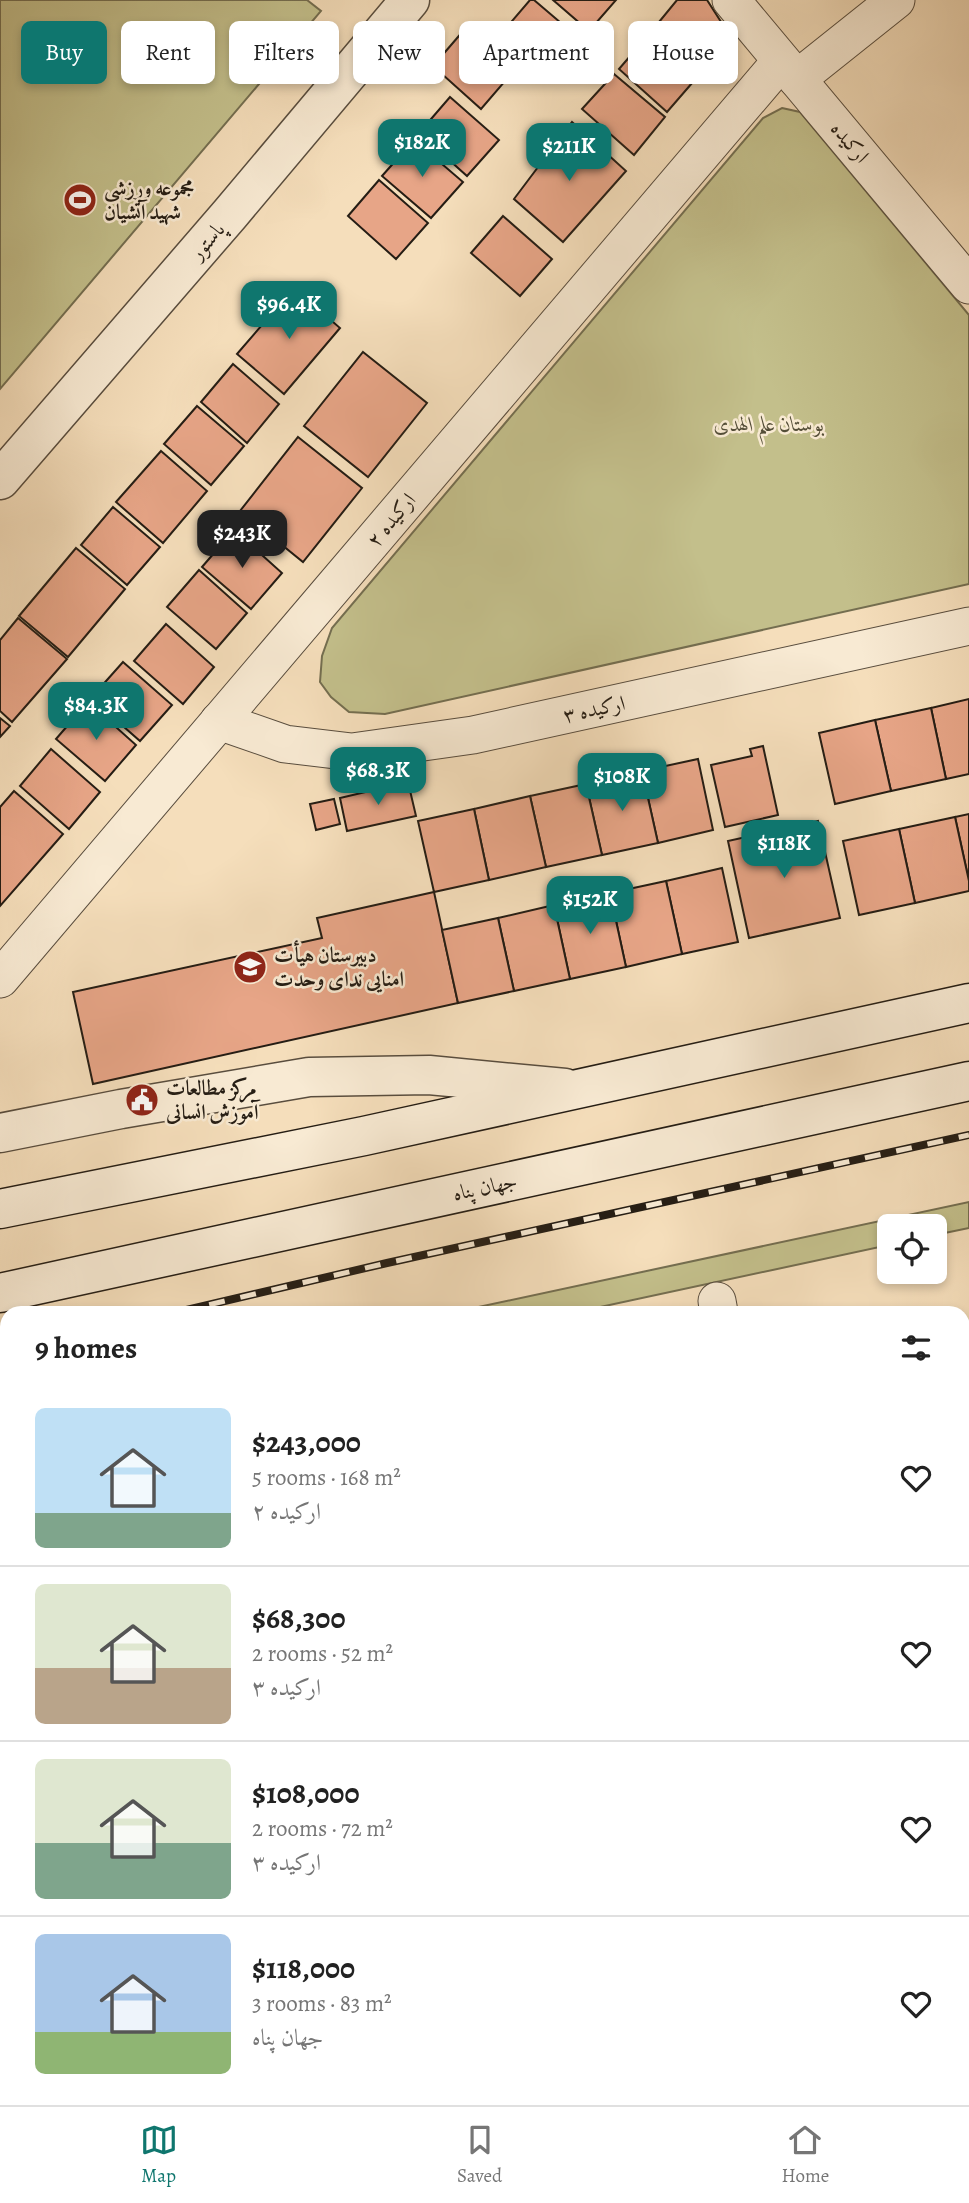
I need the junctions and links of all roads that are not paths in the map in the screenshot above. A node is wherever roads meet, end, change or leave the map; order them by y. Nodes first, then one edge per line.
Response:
1 (410, 0) edge
2 (731, 0) edge
3 (896, 0) edge
4 (789, 70) junction
5 (969, 285) edge
6 (0, 480) edge
7 (969, 626) edge
8 (219, 721) junction
9 (0, 979) edge
10 (969, 1003) edge
11 (969, 1081) edge
12 (578, 1089) junction
13 (0, 1133) edge
14 (0, 1209) edge
15 (0, 1293) edge

1 - 6 main road, پاستور
2 - 4 street, ارکیده
3 - 4 street, ارکیده ۲
4 - 5 street, ارکیده
4 - 8 street, ارکیده ۲
7 - 8 street, ارکیده ۳
8 - 9 street, ارکیده ۲
10 - 12 main road
11 - 15 main road, جهان پناه
12 - 13 main road
12 - 14 main road

